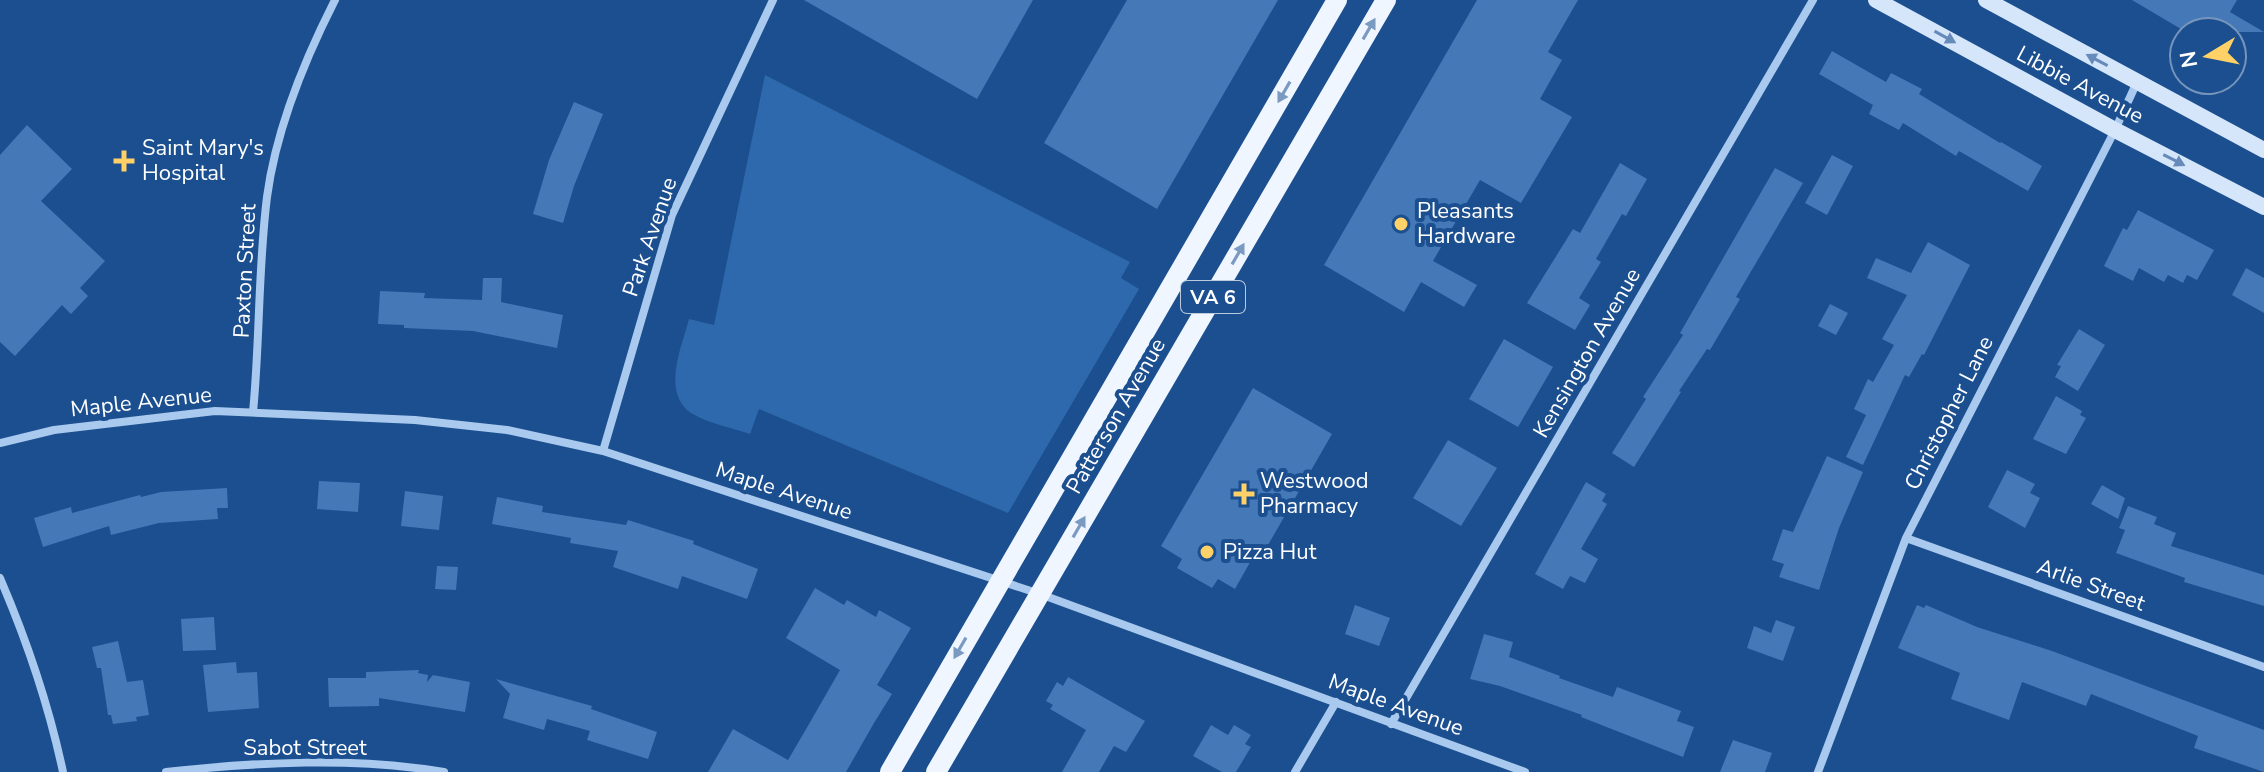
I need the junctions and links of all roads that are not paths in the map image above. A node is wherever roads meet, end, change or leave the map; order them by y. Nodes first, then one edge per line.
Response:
1 (335, 0) edge
2 (773, 0) edge
3 (1337, 0) edge
4 (1386, 0) edge
5 (1813, 0) edge
6 (1876, 0) edge
7 (1986, 0) edge
8 (2137, 82) junction
9 (2115, 130) junction
10 (2264, 150) edge
11 (2264, 207) edge
12 (253, 412) junction
13 (0, 443) edge
14 (603, 451) junction
15 (1906, 538) junction
16 (0, 578) edge
17 (999, 581) junction
18 (1040, 594) junction
19 (2264, 667) edge
20 (1336, 702) junction
21 (1391, 724) junction
22 (63, 772) edge
23 (166, 772) edge
24 (444, 772) edge
25 (890, 772) edge
26 (936, 772) edge
27 (1295, 772) edge
28 (1525, 772) edge
29 (1818, 772) edge

1 - 12 street, Paxton Street
2 - 14 street, Park Avenue
3 -> 17 main road, Patterson Avenue / VA 6
18 -> 4 main road, Patterson Avenue / VA 6
5 - 21 street, Kensington Avenue
6 -> 9 main road, Libbie Avenue
8 -> 7 main road, Libbie Avenue
8 - 9 street, Christopher Lane
8 - 10 main road, Libbie Avenue
9 -> 11 main road, Libbie Avenue
9 - 15 street, Christopher Lane
12 - 13 street, Maple Avenue
12 - 14 street, Maple Avenue
14 - 17 street, Maple Avenue
15 - 19 street, Arlie Street
15 - 29 street, Christopher Lane
16 - 22 street
17 - 18 street, Maple Avenue
17 -> 25 main road, Patterson Avenue / VA 6
18 - 20 street, Maple Avenue
18 - 26 main road, Patterson Avenue / VA 6
20 - 21 street, Maple Avenue
20 - 27 street
21 - 28 street, Maple Avenue
23 - 24 street, Sabot Street

